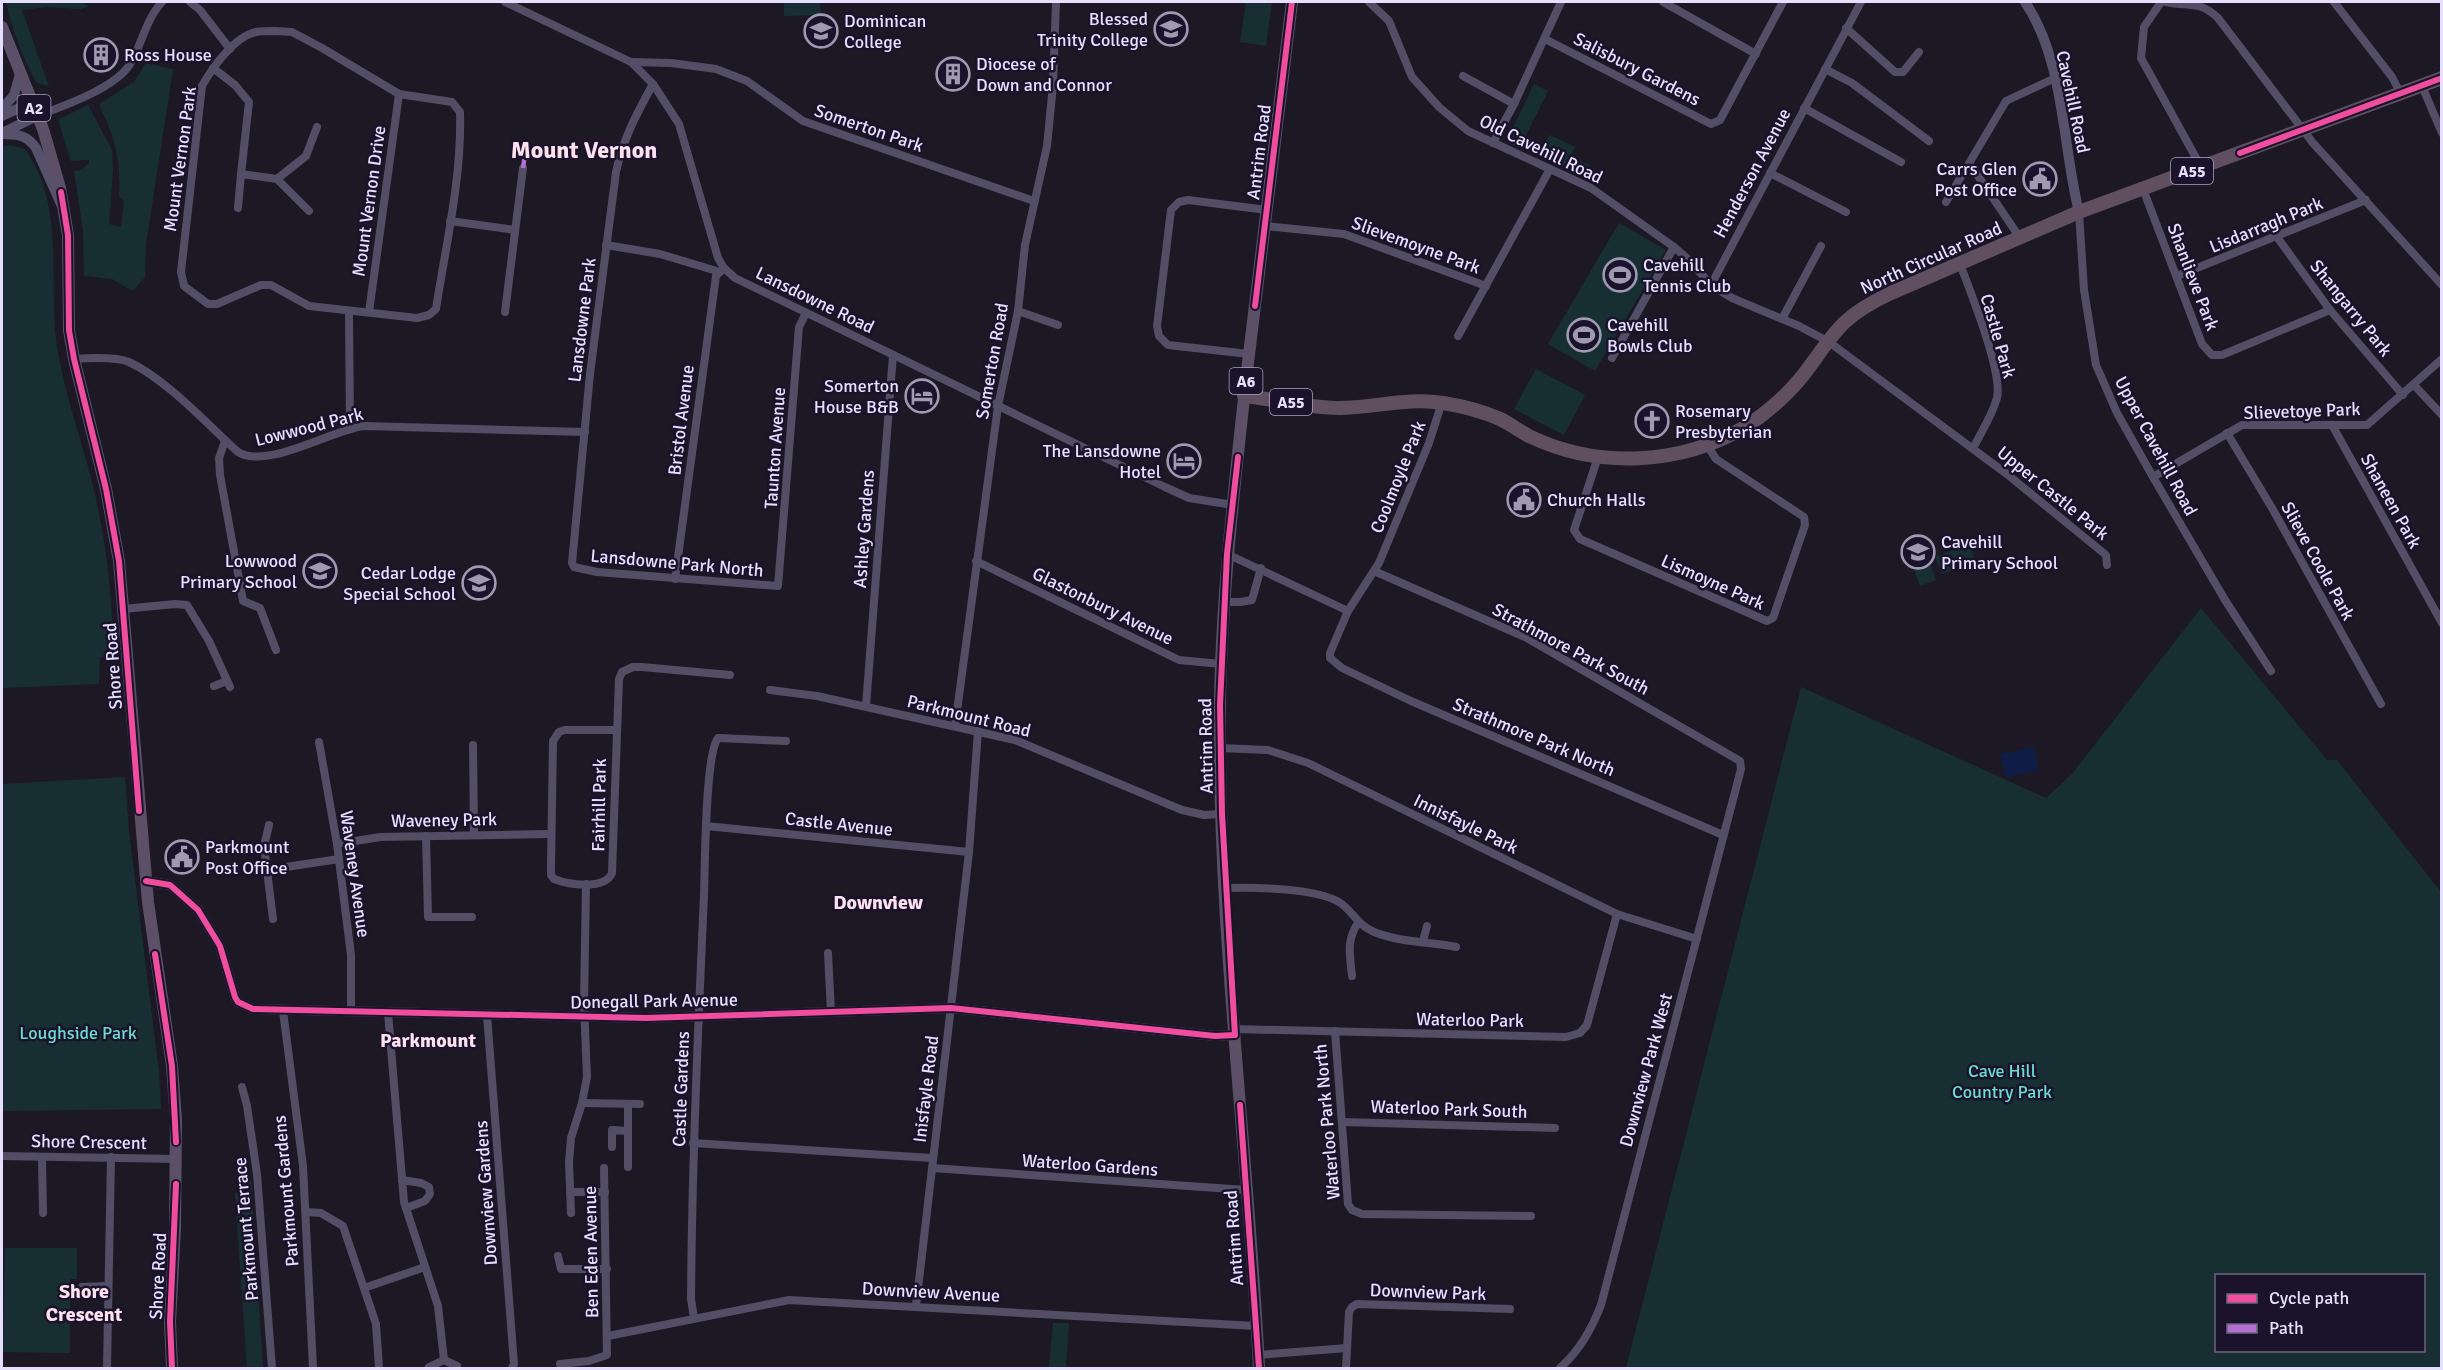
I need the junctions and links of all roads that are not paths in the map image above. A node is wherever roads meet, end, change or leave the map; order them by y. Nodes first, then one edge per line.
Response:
1 (162, 2) edge
2 (190, 2) edge
3 (505, 2) edge
4 (1056, 2) edge
5 (1292, 2) edge
6 (1369, 2) edge
7 (1562, 2) edge
8 (1663, 2) edge
9 (1784, 2) edge
10 (1861, 2) edge
11 (2025, 2) edge
12 (2161, 2) edge
13 (2166, 2) edge
14 (2334, 2) edge
15 (2, 27) edge
16 (1846, 28) junction
17 (1545, 39) junction
18 (230, 49) junction
19 (1919, 52) dead end
20 (1756, 54) junction
21 (631, 62) junction
22 (213, 68) junction
23 (1825, 69) junction
24 (20, 74) junction
25 (1464, 76) dead end
26 (2055, 78) junction
27 (2442, 78) edge
28 (653, 84) junction
29 (2422, 86) junction
30 (399, 94) junction
31 (2401, 94) junction
32 (32, 102) junction
33 (1514, 104) junction
34 (1804, 108) junction
35 (2, 109) edge
36 (2, 116) edge
37 (37, 116) junction
38 (317, 127) dead end
39 (2304, 129) junction
40 (2442, 133) edge
41 (2, 134) edge
42 (1929, 141) dead end
43 (1493, 143) junction
44 (1901, 162) dead end
45 (1970, 164) junction
46 (2201, 167) junction
47 (523, 168) dead end
48 (1550, 169) junction
49 (1770, 173) junction
50 (241, 174) junction
51 (277, 179) junction
52 (2143, 189) junction
53 (2366, 200) junction
54 (1034, 201) junction
55 (1946, 202) dead end
56 (237, 208) dead end
57 (1267, 210) junction
58 (309, 211) dead end
59 (1846, 212) dead end
60 (2079, 212) junction
61 (65, 213) junction
62 (450, 221) junction
63 (1265, 226) junction
64 (516, 230) junction
65 (2277, 237) junction
66 (2020, 238) junction
67 (606, 245) junction
68 (1821, 246) dead end
69 (1674, 247) junction
70 (1960, 264) junction
71 (722, 270) junction
72 (2177, 276) junction
73 (1711, 285) junction
74 (2442, 285) edge
75 (1486, 286) junction
76 (2330, 310) junction
77 (1018, 311) junction
78 (349, 312) junction
79 (369, 312) junction
80 (505, 312) dead end
81 (806, 313) junction
82 (1782, 319) junction
83 (1058, 325) dead end
84 (1458, 336) dead end
85 (1829, 342) junction
86 (1249, 354) junction
87 (893, 355) junction
88 (1612, 358) dead end
89 (74, 359) junction
90 (2442, 359) edge
91 (2414, 385) junction
92 (2403, 395) junction
93 (1244, 396) junction
94 (1442, 402) junction
95 (998, 406) junction
96 (2442, 415) edge
97 (2332, 425) junction
98 (350, 428) junction
99 (585, 432) junction
100 (2227, 433) junction
101 (225, 441) junction
102 (1707, 445) junction
103 (1973, 449) junction
104 (1598, 457) junction
105 (2153, 477) junction
106 (1233, 505) junction
107 (1227, 554) junction
108 (976, 561) junction
109 (2107, 565) dead end
110 (573, 567) joint
111 (1261, 568) junction
112 (1374, 571) junction
113 (675, 579) junction
114 (778, 586) joint
115 (1225, 602) junction
116 (123, 609) junction
117 (1348, 611) junction
118 (2442, 623) edge
119 (276, 650) dead end
120 (1334, 662) joint
121 (1221, 664) junction
122 (2271, 671) dead end
123 (730, 675) dead end
124 (214, 686) dead end
125 (770, 690) dead end
126 (2381, 704) dead end
127 (866, 706) junction
128 (955, 726) junction
129 (616, 730) junction
130 (978, 731) junction
131 (786, 741) dead end
132 (319, 742) dead end
133 (473, 745) dead end
134 (1220, 748) junction
135 (1741, 769) joint
136 (1222, 814) junction
137 (269, 825) dead end
138 (706, 826) junction
139 (474, 834) junction
140 (551, 834) junction
141 (1723, 835) junction
142 (426, 836) junction
143 (338, 844) junction
144 (969, 852) junction
145 (339, 859) junction
146 (266, 870) junction
147 (146, 880) junction
148 (586, 884) junction
149 (1226, 888) junction
150 (1617, 914) junction
151 (472, 917) dead end
152 (273, 919) dead end
153 (1358, 923) junction
154 (1427, 926) dead end
155 (1697, 939) junction
156 (1423, 940) junction
157 (1456, 947) dead end
158 (828, 953) dead end
159 (1350, 963) junction
160 (1360, 963) dead end
161 (1352, 976) dead end
162 (951, 1008) junction
163 (283, 1011) junction
164 (351, 1011) junction
165 (388, 1012) junction
166 (831, 1012) junction
167 (487, 1016) junction
168 (699, 1016) junction
169 (585, 1017) junction
170 (1335, 1031) junction
171 (1234, 1032) junction
172 (242, 1087) dead end
173 (582, 1103) junction
174 (628, 1104) junction
175 (640, 1104) dead end
176 (1343, 1122) junction
177 (1555, 1128) dead end
178 (628, 1131) junction
179 (693, 1143) junction
180 (612, 1147) dead end
181 (2, 1156) edge
182 (111, 1156) junction
183 (42, 1157) junction
184 (932, 1158) junction
185 (177, 1159) junction
186 (628, 1167) dead end
187 (604, 1168) dead end
188 (932, 1168) junction
189 (402, 1180) junction
190 (1246, 1190) junction
191 (570, 1192) junction
192 (605, 1192) junction
193 (406, 1208) junction
194 (307, 1212) junction
195 (43, 1213) dead end
196 (571, 1213) dead end
197 (1531, 1216) dead end
198 (558, 1257) dead end
199 (425, 1267) junction
200 (607, 1269) junction
201 (108, 1286) junction
202 (82, 1287) dead end
203 (364, 1288) junction
204 (916, 1306) junction
205 (1510, 1310) dead end
206 (694, 1318) junction
207 (1256, 1326) junction
208 (608, 1336) junction
209 (1347, 1348) junction
210 (1258, 1355) junction
211 (444, 1360) junction
212 (560, 1364) dead end
213 (457, 1366) dead end
214 (106, 1368) edge
215 (172, 1368) edge
216 (272, 1368) edge
217 (313, 1368) edge
218 (379, 1368) edge
219 (429, 1368) edge
220 (512, 1368) edge
221 (1259, 1368) edge
222 (1346, 1368) edge
223 (1560, 1368) edge

1 - 37 street
2 - 18 street
3 - 21 street
4 - 54 street, Somerton Road
5 - 57 main road, Antrim Road / A6
6 - 43 street, Old Cavehill Road
7 - 17 street
8 - 20 street
9 - 20 street
10 - 16 street, Henderson Avenue
11 - 26 street, Cavehill Road
12 - 46 street
13 - 39 street
14 - 31 street
15 - 24 main road, Shore Road / A2
16 - 19 street
16 - 23 street, Henderson Avenue
17 - 20 street, Salisbury Gardens
17 - 33 street
18 - 22 street, Mount Vernon Park
18 - 30 street, Mount Vernon Park
21 - 28 street
21 - 54 street, Somerton Park
22 - 50 street
22 - 78 street, Mount Vernon Park
23 - 34 street, Henderson Avenue
23 - 42 street
24 - 32 main road, Shore Road / A2
24 - 35 street
25 - 33 street
26 - 45 street
26 - 60 street, Cavehill Road
27 - 29 highway, A55
28 - 67 street, Lansdowne Park
28 - 71 street
29 - 31 highway, A55
29 - 40 street
30 - 62 street, Mount Vernon Park
30 - 79 street, Mount Vernon Drive
31 - 39 highway, North Circular Road / A55
32 - 36 street
32 - 37 main road, Shore Road / A2
33 - 43 street
34 - 44 street, Henderson Avenue
34 - 49 street, Henderson Avenue
37 - 41 street
37 - 61 main road, Shore Road / A2
38 - 51 street
39 - 46 highway, North Circular Road / A55
39 - 53 street
41 - 61 street
43 - 48 street, Old Cavehill Road
45 - 55 street
45 - 66 street
46 - 52 highway, North Circular Road / A55
47 - 64 street
48 - 69 street, Old Cavehill Road
48 - 75 street, Slievemoyne Park
49 - 59 street
49 - 73 street, Henderson Avenue
50 - 51 street
50 - 56 street
51 - 58 street
52 - 60 highway, North Circular Road / A55
52 - 72 street, Shanlieve Park
53 - 65 street, Lisdarragh Park
53 - 74 street
54 - 77 street, Somerton Road
57 - 63 main road, Antrim Road / A6
57 - 86 street
60 - 66 highway, North Circular Road / A55
60 - 105 street, Upper Cavehill Road
61 - 89 main road, Shore Road / A2
62 - 64 street
62 - 79 street, Mount Vernon Park
63 - 75 street, Slievemoyne Park
63 - 86 main road, Antrim Road / A6
64 - 80 street
65 - 72 street, Lisdarragh Park
65 - 76 street, Shangarry Park
66 - 70 highway, North Circular Road / A55
67 - 71 street
67 - 99 street, Lansdowne Park
68 - 82 street
69 - 73 street, Old Cavehill Road
69 - 88 street
70 - 85 highway, North Circular Road / A55
70 - 103 street, Castle Park
71 - 81 street, Lansdowne Road
71 - 113 street, Bristol Avenue
72 - 76 street, Shanlieve Park
73 - 82 street, Old Cavehill Road
75 - 84 street, Slievemoyne Park
76 - 92 street, Shangarry Park
77 - 83 street
77 - 95 street, Somerton Road
78 - 79 street, Mount Vernon Park
78 - 98 street
81 - 87 street, Lansdowne Road
81 - 114 street, Taunton Avenue
82 - 85 street, Old Cavehill Road
85 - 102 highway, North Circular Road / A55
85 - 103 street, Old Cavehill Road
86 - 93 main road, Antrim Road / A6
87 - 95 street, Lansdowne Road
87 - 127 street, Ashley Gardens
89 - 101 street, Lowwood Park
89 - 116 main road, Shore Road / A2
90 - 91 street, Slievetoye Park
91 - 92 street, Slievetoye Park
91 - 96 street
92 - 97 street, Slievetoye Park
93 - 94 highway, North Circular Road / A55
93 - 106 main road, Antrim Road / A6
94 - 104 highway, North Circular Road / A55
94 - 112 street, Coolmoyle Park
95 - 106 street, Lansdowne Road
95 - 108 street, Somerton Road
97 - 100 street, Slievetoye Park
97 - 118 street, Shaneen Park
98 - 99 street, Lowwood Park
98 - 101 street, Lowwood Park
99 - 110 street, Lansdowne Park
100 - 105 street, Slievetoye Park
100 - 126 street, Slieve Coole Park
101 - 119 street
102 - 104 highway, North Circular Road / A55
102 - 104 street, Lismoyne Park
103 - 109 street, Upper Castle Park
105 - 122 street, Upper Cavehill Road
106 - 107 main road, Antrim Road / A6
107 - 111 street
107 - 115 main road, Antrim Road / A6
108 - 121 street, Glastonbury Avenue
108 - 128 street, Somerton Road
110 - 113 street, Lansdowne Park North
111 - 115 street
111 - 117 street
112 - 117 street, Coolmoyle Park
112 - 135 street, Strathmore Park South
113 - 114 street, Lansdowne Park North
115 - 121 main road, Antrim Road / A6
116 - 124 street
116 - 147 main road, Shore Road / A2
117 - 120 street, Coolmoyle Park
120 - 141 street, Strathmore Park North
121 - 134 main road, Antrim Road / A6
123 - 129 street, Fairhill Park
125 - 127 street, Parkmount Road
127 - 128 street, Parkmount Road
128 - 130 street, Parkmount Road
129 - 140 street
129 - 148 street, Fairhill Park
130 - 136 street, Parkmount Road
130 - 144 street, Inisfayle Road
131 - 138 street, Castle Gardens
132 - 143 street, Waveney Avenue
133 - 139 street
134 - 136 main road, Antrim Road / A6
134 - 150 street, Innisfayle Park
135 - 141 street, Downview Park West
136 - 149 main road, Antrim Road / A6
137 - 146 street
138 - 144 street, Castle Avenue
138 - 168 street, Castle Gardens
139 - 140 street, Waveney Park
139 - 142 street, Waveney Park
140 - 148 street
141 - 155 street, Downview Park West
142 - 143 street, Waveney Park
142 - 151 street
143 - 145 street, Waveney Avenue
144 - 162 street, Inisfayle Road
145 - 146 street
145 - 164 street, Waveney Avenue
146 - 152 street
147 - 163 street, Donegall Park Avenue
147 - 185 main road, Shore Road / A2
148 - 169 street
149 - 153 street
149 - 171 main road, Antrim Road / A6
150 - 155 street, Innisfayle Park
150 - 170 street, Waterloo Park
153 - 156 street
153 - 159 street
154 - 156 street
155 - 223 street, Downview Park West
156 - 157 street
158 - 166 street
159 - 160 street
159 - 161 street
162 - 166 street, Donegall Park Avenue
162 - 171 street, Donegall Park Avenue
162 - 184 street, Inisfayle Road
163 - 164 street, Donegall Park Avenue
163 - 194 street, Parkmount Gardens
164 - 165 street, Donegall Park Avenue
165 - 167 street, Donegall Park Avenue
165 - 189 street
166 - 168 street, Donegall Park Avenue
167 - 169 street, Donegall Park Avenue
167 - 220 street, Downview Gardens
168 - 169 street, Donegall Park Avenue
168 - 179 street, Castle Gardens
169 - 173 street
170 - 171 street, Waterloo Park
170 - 176 street, Waterloo Park North
171 - 190 main road, Antrim Road / A6
172 - 216 street, Parkmount Terrace
173 - 174 street
173 - 191 street
174 - 175 street
174 - 178 street
176 - 177 street, Waterloo Park South
176 - 197 street, Waterloo Park North
178 - 180 street
178 - 186 street
179 - 184 street
179 - 206 street, Castle Gardens
181 - 183 street, Shore Crescent
182 - 183 street, Shore Crescent
182 - 185 street, Shore Crescent
182 - 201 street
183 - 195 street
184 - 188 street, Inisfayle Road
185 - 215 main road, Shore Road / A2
187 - 192 street, Ben Eden Avenue
188 - 190 street, Waterloo Gardens
188 - 204 street, Inisfayle Road
189 - 193 street
189 - 193 street
190 - 207 main road, Antrim Road / A6
191 - 192 street
191 - 196 street
192 - 200 street, Ben Eden Avenue
193 - 199 street
194 - 203 street
194 - 217 street, Parkmount Gardens
198 - 200 street
199 - 203 street
199 - 211 street
200 - 208 street, Ben Eden Avenue
201 - 202 street
201 - 214 street
203 - 218 street
204 - 206 street, Downview Avenue
204 - 207 street, Downview Avenue
205 - 209 street, Downview Park
206 - 208 street, Downview Avenue
207 - 210 main road, Antrim Road / A6
208 - 212 street
209 - 210 street
209 - 222 street, Downview Park
210 - 221 main road, Antrim Road / A6
211 - 213 street
211 - 219 street

